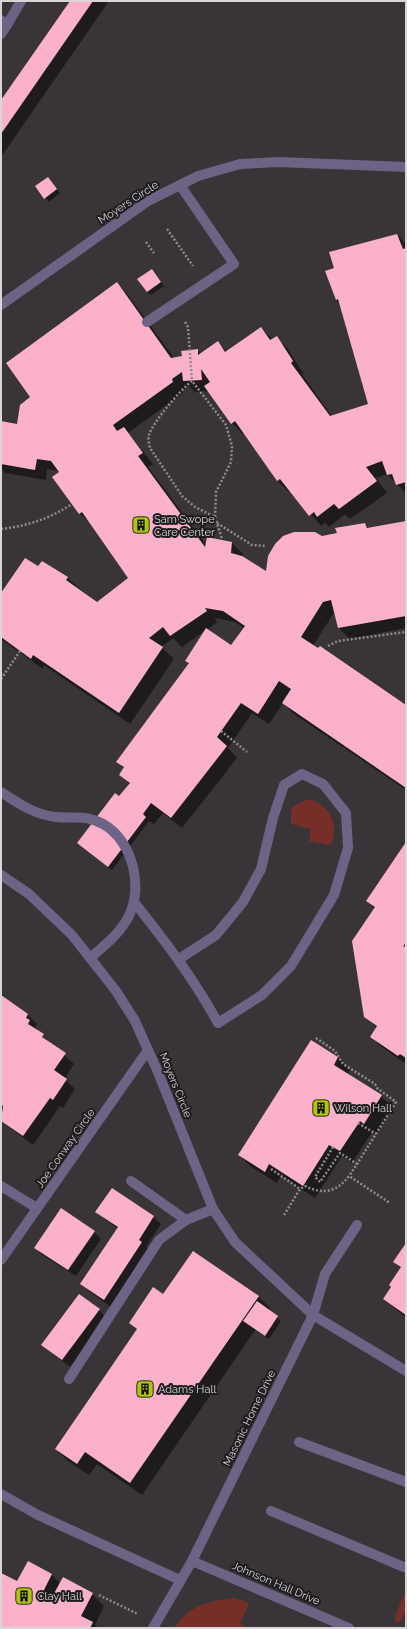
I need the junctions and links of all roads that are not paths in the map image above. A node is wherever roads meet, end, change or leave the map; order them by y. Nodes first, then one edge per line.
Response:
1 (21, 1) edge
2 (4, 22) edge
3 (1, 34) edge
4 (406, 167) edge
5 (180, 185) junction
6 (1, 305) edge
7 (147, 322) dead end
8 (1, 792) edge
9 (1, 875) edge
10 (134, 902) junction
11 (90, 958) junction
12 (179, 959) junction
13 (148, 1050) junction
14 (131, 1181) dead end
15 (1, 1186) edge
16 (37, 1208) junction
17 (213, 1209) junction
18 (186, 1220) junction
19 (357, 1225) dead end
20 (1, 1260) edge
21 (313, 1315) junction
22 (406, 1371) edge
23 (69, 1379) dead end
24 (299, 1442) dead end
25 (406, 1482) edge
26 (1, 1494) edge
27 (271, 1511) dead end
28 (192, 1561) junction
29 (406, 1568) edge
30 (180, 1580) junction
31 (153, 1628) edge
32 (349, 1628) edge

1 - 2 street
2 - 3 street
4 - 5 street, Moyers Circle
5 - 6 street, Moyers Circle
5 - 7 street
8 - 10 street
9 - 11 street, Moyers Circle
10 - 11 street
10 - 12 street
11 - 13 street, Moyers Circle
12 - 12 street
13 - 16 street, Joe Conway Circle
13 - 17 street, Moyers Circle
14 - 18 street
15 - 16 street
16 - 20 street, Joe Conway Circle
17 - 18 street
17 - 21 street, Moyers Circle
18 - 23 street
19 - 21 street, Masonic Home Drive
21 - 22 street
21 - 28 street, Masonic Home Drive
24 - 25 street
26 - 30 street
27 - 29 street
28 - 30 street, Masonic Home Drive
28 - 32 street, Johnson Hall Drive
30 - 31 street, Masonic Home Drive

